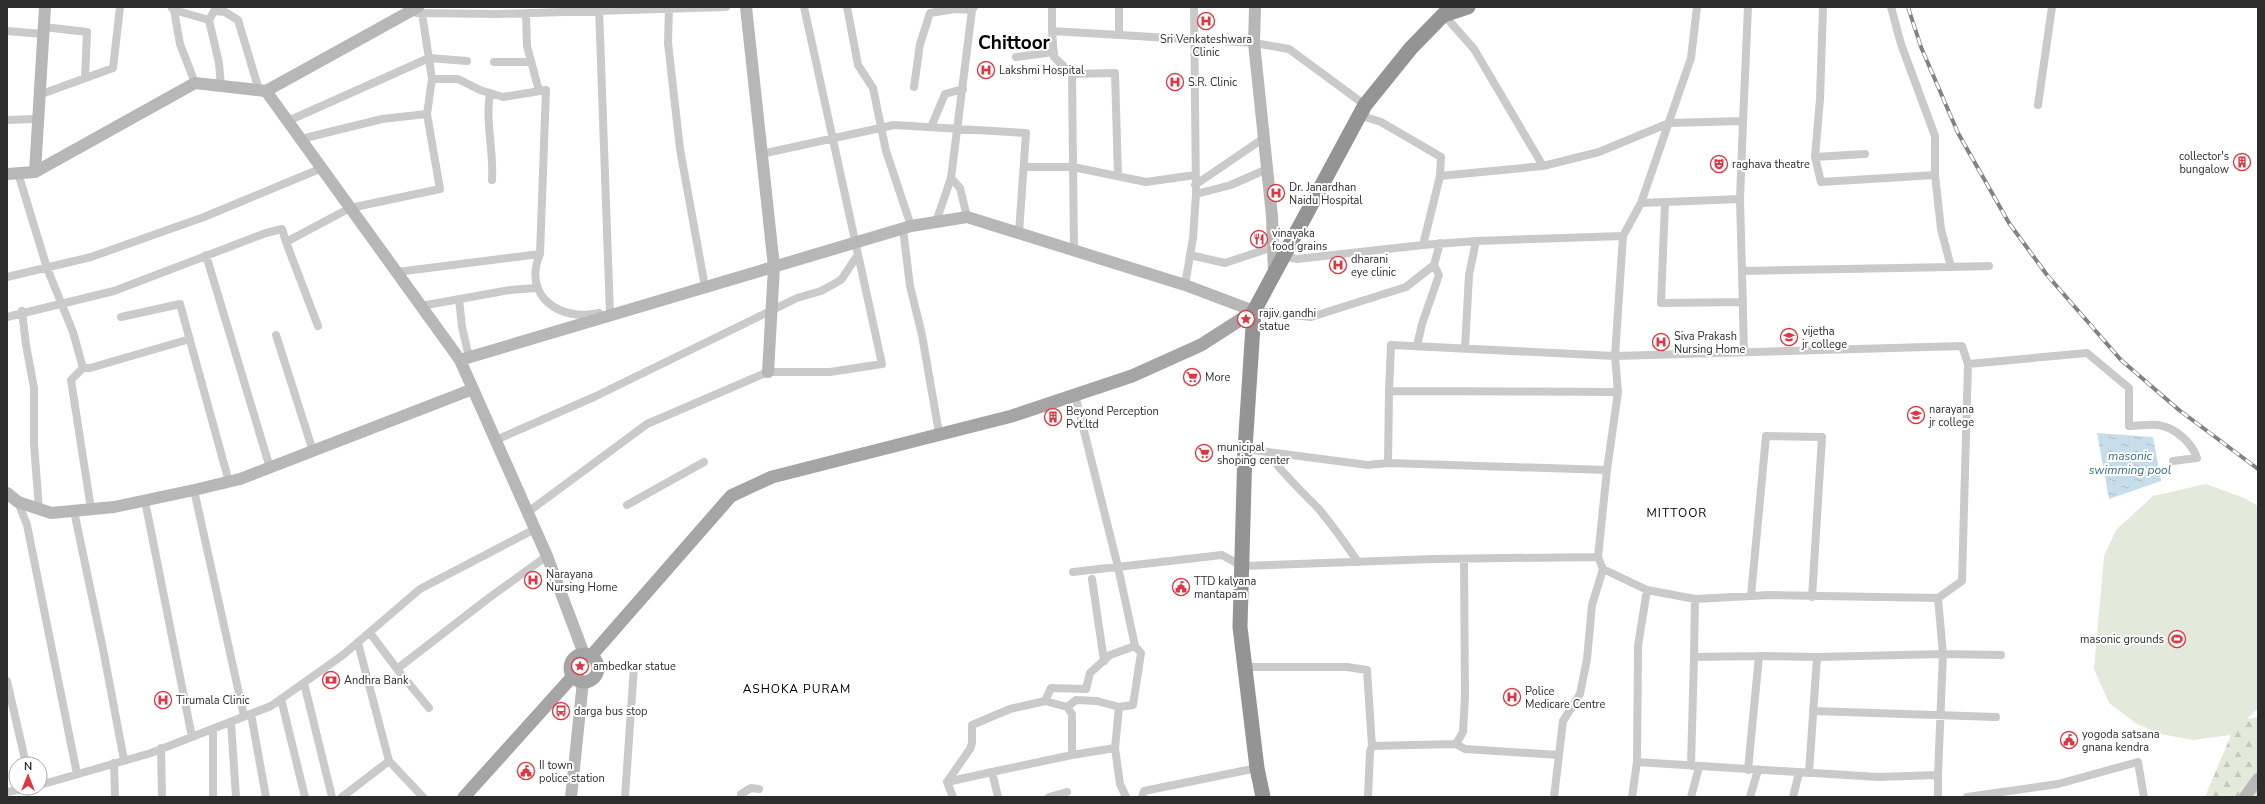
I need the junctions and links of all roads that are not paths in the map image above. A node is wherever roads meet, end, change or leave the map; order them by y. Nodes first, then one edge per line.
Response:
1 (45, 7) edge
2 (120, 7) edge
3 (726, 7) edge
4 (746, 7) edge
5 (804, 7) edge
6 (847, 7) edge
7 (1052, 7) edge
8 (1119, 7) edge
9 (1194, 7) edge
10 (1255, 7) edge
11 (1468, 7) edge
12 (1697, 7) edge
13 (1748, 7) edge
14 (1823, 7) edge
15 (1891, 7) edge
16 (2052, 7) edge
17 (173, 8) edge
18 (668, 8) edge
19 (599, 9) edge
20 (939, 9) edge
21 (973, 9) edge
22 (420, 10) edge
23 (1447, 11) edge
24 (526, 13) junction
25 (209, 20) junction
26 (7, 31) edge
27 (44, 31) junction
28 (1052, 31) junction
29 (1118, 35) junction
30 (1194, 40) junction
31 (1254, 43) junction
32 (1054, 52) junction
33 (1016, 57) dead end
34 (429, 58) junction
35 (467, 61) dead end
36 (494, 62) dead end
37 (530, 62) junction
38 (1072, 74) junction
39 (86, 78) junction
40 (432, 79) junction
41 (195, 83) junction
42 (221, 86) junction
43 (914, 87) dead end
44 (962, 89) junction
45 (262, 90) junction
46 (539, 91) junction
47 (490, 93) junction
48 (39, 95) junction
49 (2038, 106) dead end
50 (1362, 110) junction
51 (427, 114) junction
52 (37, 119) junction
53 (7, 120) edge
54 (288, 121) junction
55 (1743, 121) junction
56 (1669, 123) junction
57 (931, 127) junction
58 (881, 128) junction
59 (958, 129) junction
60 (833, 138) junction
61 (1264, 138) junction
62 (301, 139) junction
63 (761, 154) junction
64 (1865, 154) dead end
65 (1815, 157) junction
66 (1543, 166) junction
67 (1024, 167) junction
68 (1073, 167) junction
69 (322, 168) junction
70 (1267, 169) junction
71 (35, 172) junction
72 (13, 173) edge
73 (1196, 175) junction
74 (1935, 175) junction
75 (1118, 176) junction
76 (1440, 176) junction
77 (951, 178) junction
78 (492, 180) dead end
79 (1196, 185) junction
80 (1196, 194) junction
81 (1740, 198) junction
82 (1665, 203) junction
83 (1641, 204) junction
84 (350, 208) junction
85 (967, 217) junction
86 (936, 222) junction
87 (907, 227) junction
88 (1019, 233) junction
89 (1623, 236) junction
90 (1476, 241) junction
91 (286, 242) junction
92 (854, 243) junction
93 (1440, 244) junction
94 (1423, 245) junction
95 (1074, 250) junction
96 (1278, 252) junction
97 (540, 254) junction
98 (206, 255) junction
99 (1190, 255) junction
100 (857, 256) junction
101 (1434, 265) junction
102 (1989, 266) dead end
103 (774, 267) junction
104 (1951, 267) junction
105 (47, 268) junction
106 (1742, 271) junction
107 (396, 272) junction
108 (7, 277) edge
109 (1184, 285) junction
110 (705, 287) junction
111 (536, 288) junction
112 (459, 299) junction
113 (1743, 302) junction
114 (60, 304) junction
115 (421, 306) junction
116 (771, 311) junction
117 (1254, 311) junction
118 (22, 312) junction
119 (610, 313) junction
120 (7, 316) edge
121 (121, 317) dead end
122 (318, 326) dead end
123 (276, 335) dead end
124 (190, 339) junction
125 (1417, 346) junction
126 (1465, 348) junction
127 (1744, 352) junction
128 (1615, 356) junction
129 (464, 358) junction
130 (1968, 364) junction
131 (83, 368) junction
132 (768, 372) junction
133 (473, 389) junction
134 (1389, 391) junction
135 (1618, 392) junction
136 (1075, 395) junction
137 (939, 433) junction
138 (496, 440) junction
139 (1246, 449) junction
140 (313, 451) junction
141 (1267, 452) junction
142 (2173, 461) dead end
143 (704, 462) dead end
144 (1388, 463) junction
145 (270, 468) junction
146 (1607, 470) junction
147 (229, 482) junction
148 (194, 490) junction
149 (7, 493) edge
150 (145, 501) junction
151 (18, 502) junction
152 (627, 505) dead end
153 (39, 509) junction
154 (91, 510) junction
155 (74, 511) junction
156 (528, 512) junction
157 (535, 529) junction
158 (547, 556) junction
159 (1598, 557) junction
160 (1464, 560) junction
161 (1358, 562) junction
162 (1242, 566) junction
163 (1118, 567) junction
164 (1603, 569) junction
165 (1072, 572) dead end
166 (1092, 579) dead end
167 (1648, 590) junction
168 (1751, 596) junction
169 (1812, 597) junction
170 (1938, 598) junction
171 (1696, 599) junction
172 (370, 633) junction
173 (358, 643) junction
174 (1135, 646) junction
175 (1943, 654) junction
176 (588, 655) junction
177 (2001, 655) dead end
178 (1759, 656) junction
179 (1694, 657) junction
180 (1817, 657) junction
181 (1104, 661) junction
182 (634, 667) dead end
183 (1245, 667) junction
184 (397, 669) junction
185 (578, 679) junction
186 (7, 681) edge
187 (304, 683) junction
188 (281, 699) junction
189 (1045, 701) junction
190 (1067, 707) junction
191 (1119, 707) junction
192 (429, 708) dead end
193 (1813, 711) junction
194 (248, 715) junction
195 (1940, 717) junction
196 (1996, 718) dead end
197 (231, 722) junction
198 (213, 728) junction
199 (192, 737) junction
200 (1456, 744) junction
201 (1372, 746) junction
202 (161, 748) junction
203 (1115, 748) junction
204 (1072, 755) junction
205 (1559, 755) junction
206 (24, 756) edge
207 (124, 760) junction
208 (389, 761) junction
209 (1637, 762) junction
210 (114, 763) junction
211 (1695, 767) junction
212 (1257, 768) junction
213 (1748, 770) junction
214 (1758, 770) junction
215 (992, 772) junction
216 (1799, 773) junction
217 (1809, 773) junction
218 (77, 774) junction
219 (1938, 775) junction
220 (2258, 779) edge
221 (947, 782) junction
222 (48, 783) edge
223 (759, 789) dead end
224 (1067, 792) dead end
225 (115, 797) edge
226 (162, 797) edge
227 (213, 797) edge
228 (236, 797) edge
229 (266, 797) edge
230 (305, 797) edge
231 (332, 797) edge
232 (342, 797) edge
233 (423, 797) edge
234 (464, 797) edge
235 (572, 797) edge
236 (625, 797) edge
237 (741, 797) edge
238 (952, 797) edge
239 (998, 797) edge
240 (1049, 797) edge
241 (1126, 797) edge
242 (1142, 797) edge
243 (1263, 797) edge
244 (1368, 797) edge
245 (1554, 797) edge
246 (1632, 797) edge
247 (1691, 797) edge
248 (1750, 797) edge
249 (1793, 797) edge
250 (1938, 797) edge
251 (1967, 797) edge
252 (2144, 797) edge
253 (2245, 797) edge

1 - 27 street
2 - 39 street
3 - 18 street
4 - 63 street
5 - 60 street
6 - 58 street
7 - 28 street
8 - 29 street
9 - 30 street
10 - 31 street
11 - 23 highway
12 - 56 street
13 - 55 street
14 - 65 street
15 - 74 street
16 - 49 street
17 - 25 street
17 - 41 street
18 - 19 street
18 - 110 street
19 - 24 street
19 - 119 street
20 - 21 street
20 - 43 street
21 - 44 street
22 - 24 street
22 - 34 street
22 - 45 street
23 - 50 highway
23 - 66 street
24 - 37 street
25 - 42 street
25 - 45 street
26 - 27 street
27 - 39 street
27 - 48 street
28 - 29 street
28 - 32 street
29 - 30 street
30 - 31 street
30 - 73 street
31 - 50 street
31 - 61 street
32 - 33 street
32 - 38 street
34 - 35 street
34 - 40 street
34 - 54 street
36 - 37 street
37 - 46 street
38 - 68 street
38 - 75 street
39 - 48 street
40 - 47 street
40 - 51 street
41 - 42 street
41 - 71 street
42 - 45 street
44 - 57 street
44 - 59 street
45 - 54 street
46 - 47 street
46 - 97 street
47 - 78 street
48 - 52 street
50 - 76 street
50 - 96 highway
51 - 62 street
51 - 84 street
52 - 53 street
52 - 71 street
54 - 62 street
55 - 56 street
55 - 81 street
56 - 66 street
56 - 83 street
57 - 58 street
57 - 59 street
58 - 60 street
58 - 87 street
59 - 67 street
59 - 77 street
60 - 63 street
60 - 92 street
61 - 70 street
61 - 79 street
62 - 69 street
63 - 103 street
64 - 65 street
65 - 74 street
66 - 76 street
67 - 68 street
67 - 88 street
68 - 75 street
68 - 95 street
69 - 84 street
69 - 105 street
70 - 80 street
70 - 96 street
71 - 72 street
72 - 105 street
73 - 75 street
73 - 79 street
74 - 104 street
76 - 94 street
77 - 85 street
77 - 86 street
79 - 80 street
80 - 99 street
81 - 82 street
81 - 106 street
82 - 83 street
82 - 113 street
83 - 89 street
84 - 91 street
84 - 107 street
85 - 86 street
85 - 88 street
86 - 87 street
87 - 92 street
87 - 137 street
88 - 95 street
89 - 90 street
89 - 128 street
90 - 93 street
90 - 126 street
91 - 98 street
91 - 122 street
92 - 100 street
92 - 103 street
93 - 94 street
93 - 101 street
94 - 96 street
95 - 109 street
96 - 99 street
96 - 117 highway
97 - 107 street
97 - 111 street
98 - 114 street
98 - 145 street
99 - 109 street
100 - 116 street
100 - 132 street
101 - 117 street
101 - 125 street
102 - 104 street
103 - 110 street
103 - 116 street
104 - 106 street
105 - 108 street
105 - 114 street
106 - 113 street
107 - 115 street
109 - 117 street
110 - 119 street
111 - 112 street
111 - 119 street
112 - 115 street
112 - 129 street
113 - 127 street
114 - 118 street
114 - 131 street
115 - 129 street
116 - 132 street
116 - 138 street
117 - 136 main road
117 - 139 highway
118 - 120 street
118 - 153 street
119 - 129 street
121 - 124 street
123 - 140 street
124 - 131 street
124 - 147 street
125 - 126 street
125 - 134 street
126 - 128 street
127 - 128 street
127 - 130 street
128 - 135 street
129 - 133 street
130 - 142 street
130 - 170 street
131 - 154 street
132 - 156 street
133 - 138 street
133 - 140 street
134 - 135 street
134 - 144 street
135 - 146 street
136 - 137 main road
136 - 163 street
137 - 176 main road
138 - 156 street
139 - 141 street
139 - 162 highway
140 - 145 street
141 - 144 street
141 - 161 street
143 - 152 street
144 - 146 street
145 - 147 street
146 - 159 street
147 - 148 street
148 - 150 street
148 - 194 street
149 - 151 street
150 - 154 street
150 - 199 street
151 - 153 street
151 - 218 street
153 - 155 street
154 - 155 street
155 - 207 street
156 - 157 street
157 - 158 street
157 - 172 street
158 - 176 street
158 - 184 street
159 - 160 street
159 - 164 street
160 - 161 street
160 - 200 street
161 - 162 street
162 - 163 street
162 - 183 highway
163 - 165 street
163 - 174 street
164 - 167 street
164 - 205 street
166 - 181 street
167 - 171 street
167 - 209 street
168 - 169 street
168 - 169 street
168 - 171 street
169 - 170 street
170 - 175 street
171 - 179 street
172 - 173 street
172 - 184 street
173 - 187 street
173 - 208 street
174 - 181 street
174 - 191 street
175 - 177 street
175 - 180 street
175 - 195 street
176 - 185 main road
176 - 185 main road
178 - 179 street
178 - 180 street
178 - 213 street
179 - 211 street
180 - 193 street
181 - 189 street
182 - 236 street
183 - 201 street
183 - 212 highway
184 - 192 street
185 - 234 main road
185 - 235 street
186 - 206 street
187 - 188 street
187 - 231 street
188 - 194 street
188 - 230 street
189 - 190 street
189 - 221 street
190 - 191 street
190 - 204 street
191 - 203 street
193 - 195 street
193 - 217 street
194 - 197 street
194 - 229 street
195 - 196 street
195 - 219 street
197 - 198 street
197 - 228 street
198 - 199 street
198 - 227 street
199 - 202 street
200 - 201 street
200 - 205 street
201 - 244 street
202 - 207 street
202 - 226 street
203 - 204 street
203 - 241 street
204 - 215 street
205 - 245 street
207 - 210 street
208 - 232 street
208 - 233 street
209 - 211 street
209 - 246 street
210 - 218 street
210 - 225 street
211 - 213 street
211 - 247 street
212 - 242 street
212 - 243 highway
213 - 214 street
214 - 216 street
214 - 248 street
215 - 221 street
215 - 239 street
216 - 217 street
216 - 249 street
217 - 219 street
218 - 222 street
219 - 250 street
220 - 253 street
221 - 238 street
223 - 237 street
224 - 240 street
251 - 252 street

